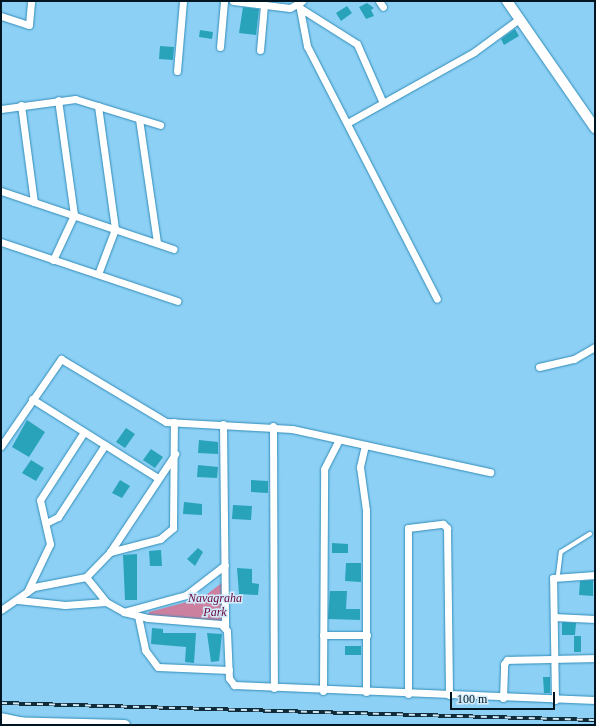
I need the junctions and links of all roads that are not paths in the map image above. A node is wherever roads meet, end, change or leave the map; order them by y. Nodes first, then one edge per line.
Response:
1 (31, 1) edge
2 (183, 1) edge
3 (224, 1) edge
4 (233, 1) edge
5 (507, 1) edge
6 (259, 3) edge
7 (300, 4) edge
8 (1, 16) edge
9 (519, 19) junction
10 (220, 47) dead end
11 (260, 50) dead end
12 (177, 71) dead end
13 (58, 100) junction
14 (383, 103) junction
15 (21, 105) junction
16 (98, 106) junction
17 (1, 109) edge
18 (139, 119) junction
19 (348, 122) junction
20 (160, 125) dead end
21 (595, 128) edge
22 (1, 191) edge
23 (34, 202) junction
24 (74, 215) junction
25 (115, 229) junction
26 (1, 242) edge
27 (157, 243) junction
28 (173, 249) dead end
29 (53, 260) junction
30 (98, 274) junction
31 (437, 299) dead end
32 (177, 301) dead end
33 (595, 347) edge
34 (539, 367) dead end
35 (32, 399) junction
36 (174, 422) junction
37 (223, 424) junction
38 (273, 426) junction
39 (84, 432) junction
40 (340, 440) junction
41 (105, 445) junction
42 (365, 445) junction
43 (1, 446) edge
44 (175, 454) junction
45 (490, 472) dead end
46 (158, 478) junction
47 (48, 522) junction
48 (590, 534) dead end
49 (110, 552) junction
50 (225, 566) junction
51 (558, 575) junction
52 (595, 575) edge
53 (86, 577) junction
54 (27, 592) junction
55 (18, 600) junction
56 (106, 602) junction
57 (1, 610) edge
58 (124, 612) junction
59 (138, 616) junction
60 (554, 617) junction
61 (595, 619) edge
62 (225, 627) junction
63 (323, 635) junction
64 (367, 635) junction
65 (554, 658) junction
66 (595, 658) edge
67 (228, 670) junction
68 (274, 688) junction
69 (323, 691) junction
70 (366, 692) junction
71 (408, 694) junction
72 (449, 695) junction
73 (503, 698) junction
74 (555, 700) junction
75 (595, 700) edge
76 (1, 714) edge
77 (1, 722) edge
78 (30, 724) edge
79 (80, 724) edge
80 (121, 725) edge
81 (125, 725) edge

1 - 8 street
2 - 12 street
3 - 10 street
4 - 6 street
5 - 9 street
6 - 7 street
6 - 11 street
7 - 14 street
7 - 19 street
9 - 14 street
9 - 21 street
13 - 15 street
13 - 16 street
13 - 24 street
14 - 19 street
15 - 17 street
15 - 23 street
16 - 18 street
16 - 25 street
18 - 20 street
18 - 27 street
19 - 31 street
22 - 23 street
23 - 24 street
24 - 25 street
24 - 29 street
25 - 27 street
25 - 30 street
26 - 29 street
27 - 28 street
29 - 30 street
30 - 32 street
33 - 34 street
35 - 36 street
35 - 39 street
35 - 43 street
36 - 37 street
36 - 44 street
37 - 38 street
37 - 50 street
38 - 40 street
38 - 68 street
39 - 41 street
39 - 47 street
40 - 42 street
40 - 63 street
41 - 46 street
41 - 47 street
42 - 45 street
42 - 64 street
44 - 46 street
44 - 49 street
46 - 49 street
47 - 54 street
48 - 51 lane
49 - 53 street
50 - 58 street
50 - 62 street
51 - 52 street
51 - 60 street
53 - 54 street
53 - 56 street
54 - 55 street
55 - 56 street
55 - 57 street
56 - 58 street
58 - 59 street
59 - 62 street
59 - 67 street
60 - 61 street
60 - 65 street
62 - 67 street
63 - 64 street
63 - 69 street
64 - 70 street
65 - 66 street
65 - 73 street
65 - 74 street
67 - 68 street
68 - 69 street
69 - 70 street
70 - 71 street
71 - 72 street
71 - 72 street
72 - 73 street
73 - 74 street
74 - 75 street
76 - 78 lane
77 - 78 street
78 - 79 street
79 - 80 street
80 - 81 street

